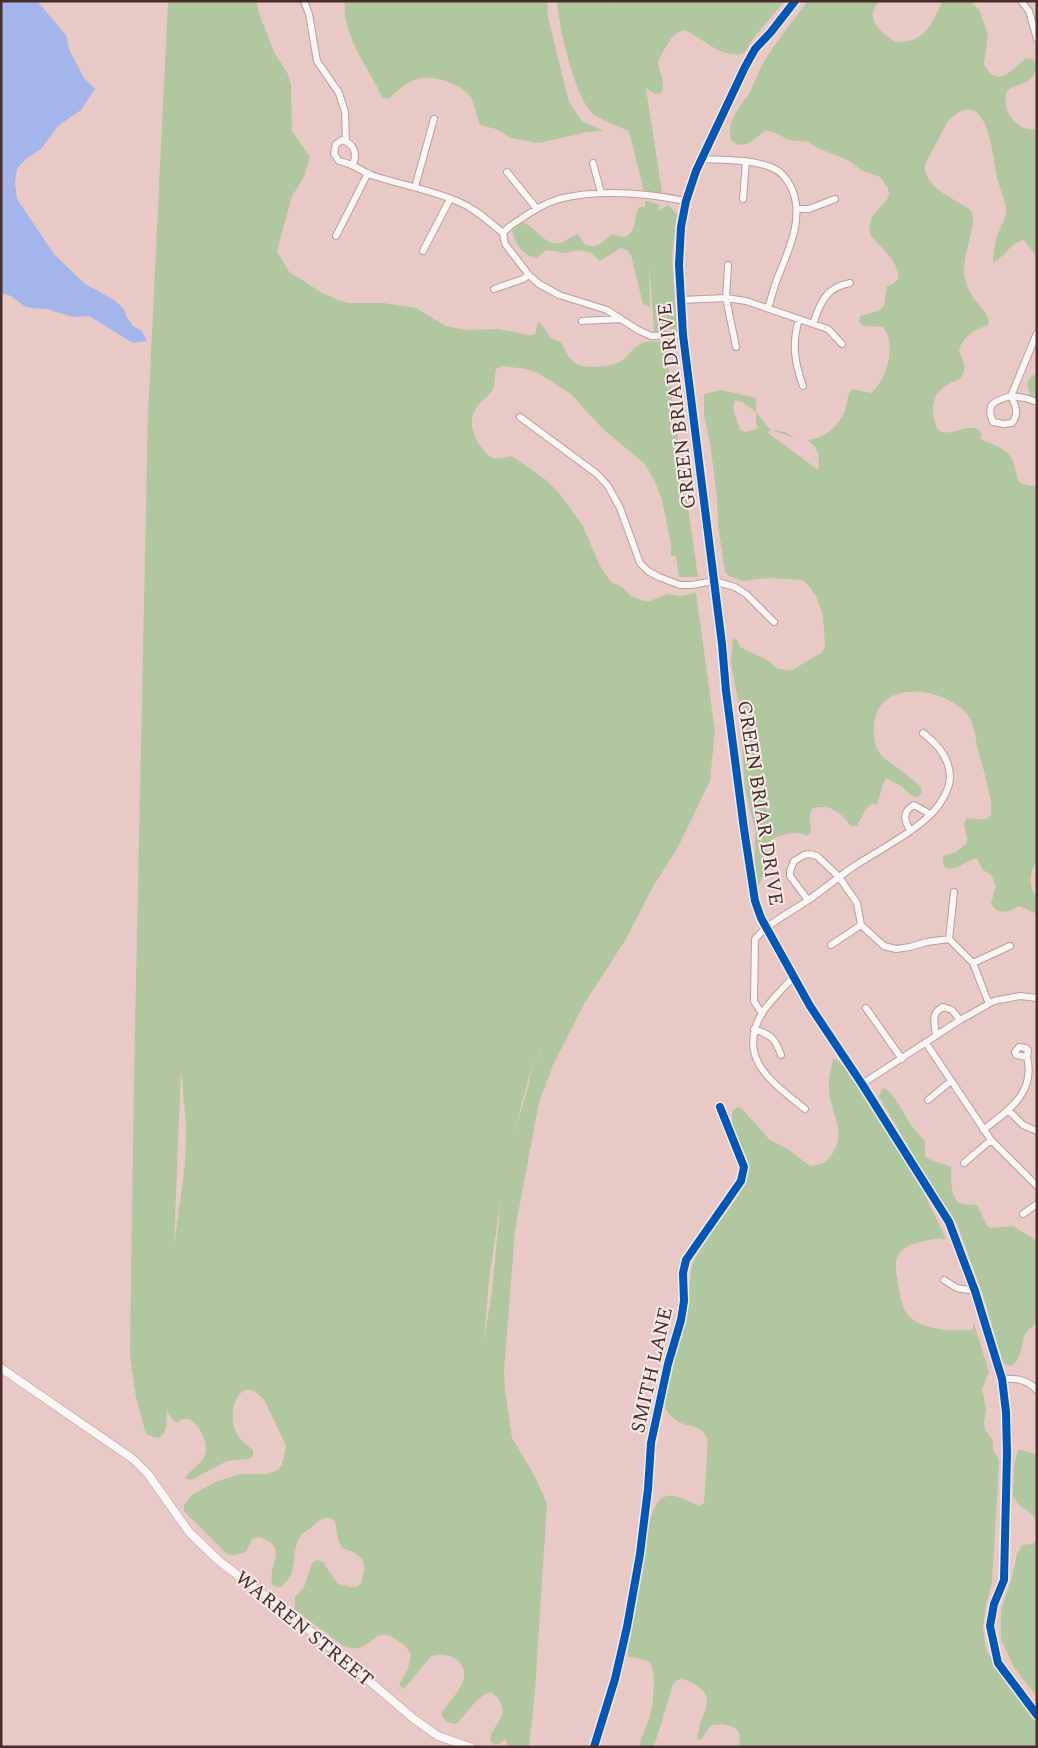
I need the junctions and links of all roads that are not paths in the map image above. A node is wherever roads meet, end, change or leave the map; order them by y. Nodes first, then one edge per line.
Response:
1 (304, 1) edge
2 (795, 1) edge
3 (1021, 1) edge
4 (1037, 39) edge
5 (434, 119) dead end
6 (346, 141) junction
7 (702, 158) junction
8 (746, 161) junction
9 (593, 163) dead end
10 (353, 164) junction
11 (507, 172) dead end
12 (368, 173) junction
13 (415, 187) junction
14 (600, 194) junction
15 (450, 199) junction
16 (743, 199) dead end
17 (835, 199) dead end
18 (686, 201) junction
19 (537, 209) junction
20 (797, 209) junction
21 (503, 233) junction
22 (336, 236) dead end
23 (423, 251) dead end
24 (728, 265) dead end
25 (529, 275) junction
26 (850, 283) dead end
27 (494, 289) dead end
28 (726, 298) junction
29 (681, 300) junction
30 (768, 308) junction
31 (622, 319) junction
32 (798, 319) junction
33 (582, 320) dead end
34 (813, 324) junction
35 (1037, 333) edge
36 (683, 335) junction
37 (842, 344) dead end
38 (736, 347) dead end
39 (803, 386) dead end
40 (1011, 396) junction
41 (1037, 402) edge
42 (520, 416) dead end
43 (714, 581) junction
44 (774, 622) dead end
45 (923, 733) dead end
46 (930, 814) junction
47 (910, 830) junction
48 (839, 877) junction
49 (954, 892) dead end
50 (808, 900) junction
51 (861, 925) junction
52 (766, 926) junction
53 (949, 939) junction
54 (831, 945) dead end
55 (1010, 946) dead end
56 (973, 963) junction
57 (793, 976) junction
58 (1037, 998) edge
59 (990, 1003) junction
60 (866, 1008) dead end
61 (762, 1014) junction
62 (960, 1020) junction
63 (754, 1029) junction
64 (936, 1036) junction
65 (926, 1043) junction
66 (781, 1055) dead end
67 (1027, 1057) dead end
68 (902, 1059) junction
69 (951, 1081) junction
70 (862, 1084) junction
71 (928, 1100) dead end
72 (720, 1107) dead end
73 (805, 1109) dead end
74 (1008, 1110) junction
75 (983, 1130) junction
76 (1037, 1131) edge
77 (991, 1140) junction
78 (964, 1163) dead end
79 (1037, 1186) edge
80 (1037, 1204) edge
81 (1022, 1214) dead end
82 (944, 1280) dead end
83 (975, 1291) junction
84 (1, 1368) edge
85 (1002, 1379) junction
86 (1037, 1390) edge
87 (1037, 1715) edge
88 (470, 1747) edge
89 (594, 1747) edge

1 - 6 street
2 - 7 street, GREEN BRIAR DRIVE
3 - 4 street
5 - 13 street
6 - 10 street
6 - 10 street
7 - 8 street
7 - 18 street, GREEN BRIAR DRIVE
8 - 16 street
8 - 20 street
9 - 14 street
10 - 12 street
11 - 19 street
12 - 13 street
12 - 22 street
13 - 15 street
14 - 18 street
14 - 19 street
15 - 21 street
15 - 23 street
17 - 20 street
18 - 29 street, GREEN BRIAR DRIVE
19 - 21 street
20 - 30 street
21 - 25 street
24 - 28 street
25 - 27 street
25 - 31 street
26 - 34 street
28 - 29 street
28 - 30 street
28 - 38 street
29 - 36 street, GREEN BRIAR DRIVE
30 - 32 street
31 - 33 street
31 - 36 street
32 - 34 street
32 - 39 street
34 - 37 street
35 - 40 street
36 - 43 street, GREEN BRIAR DRIVE
40 - 40 street
40 - 41 street
42 - 43 street
43 - 44 street
43 - 52 street, GREEN BRIAR DRIVE
45 - 46 street
46 - 47 street
46 - 47 street
47 - 48 street
48 - 50 street
48 - 50 street
48 - 51 street
49 - 53 street
50 - 52 street
51 - 53 street
51 - 54 street
52 - 57 street, GREEN BRIAR DRIVE
52 - 61 street
53 - 56 street
55 - 56 street
56 - 59 street
57 - 61 street
57 - 70 street, GREEN BRIAR DRIVE
58 - 59 street
59 - 62 street
60 - 68 street
61 - 63 street
62 - 64 street
62 - 64 street
63 - 66 street
63 - 73 street
64 - 65 street
65 - 68 street
65 - 69 street
67 - 74 street
68 - 70 street
69 - 71 street
69 - 75 street
70 - 83 street, GREEN BRIAR DRIVE
72 - 89 street, SMITH LANE
74 - 75 street
74 - 76 street
75 - 77 street
77 - 78 street
77 - 79 street
80 - 81 street
82 - 83 street
83 - 85 street, GREEN BRIAR DRIVE
84 - 88 street, WARREN STREET
85 - 86 street
85 - 87 street, GREEN BRIAR DRIVE

